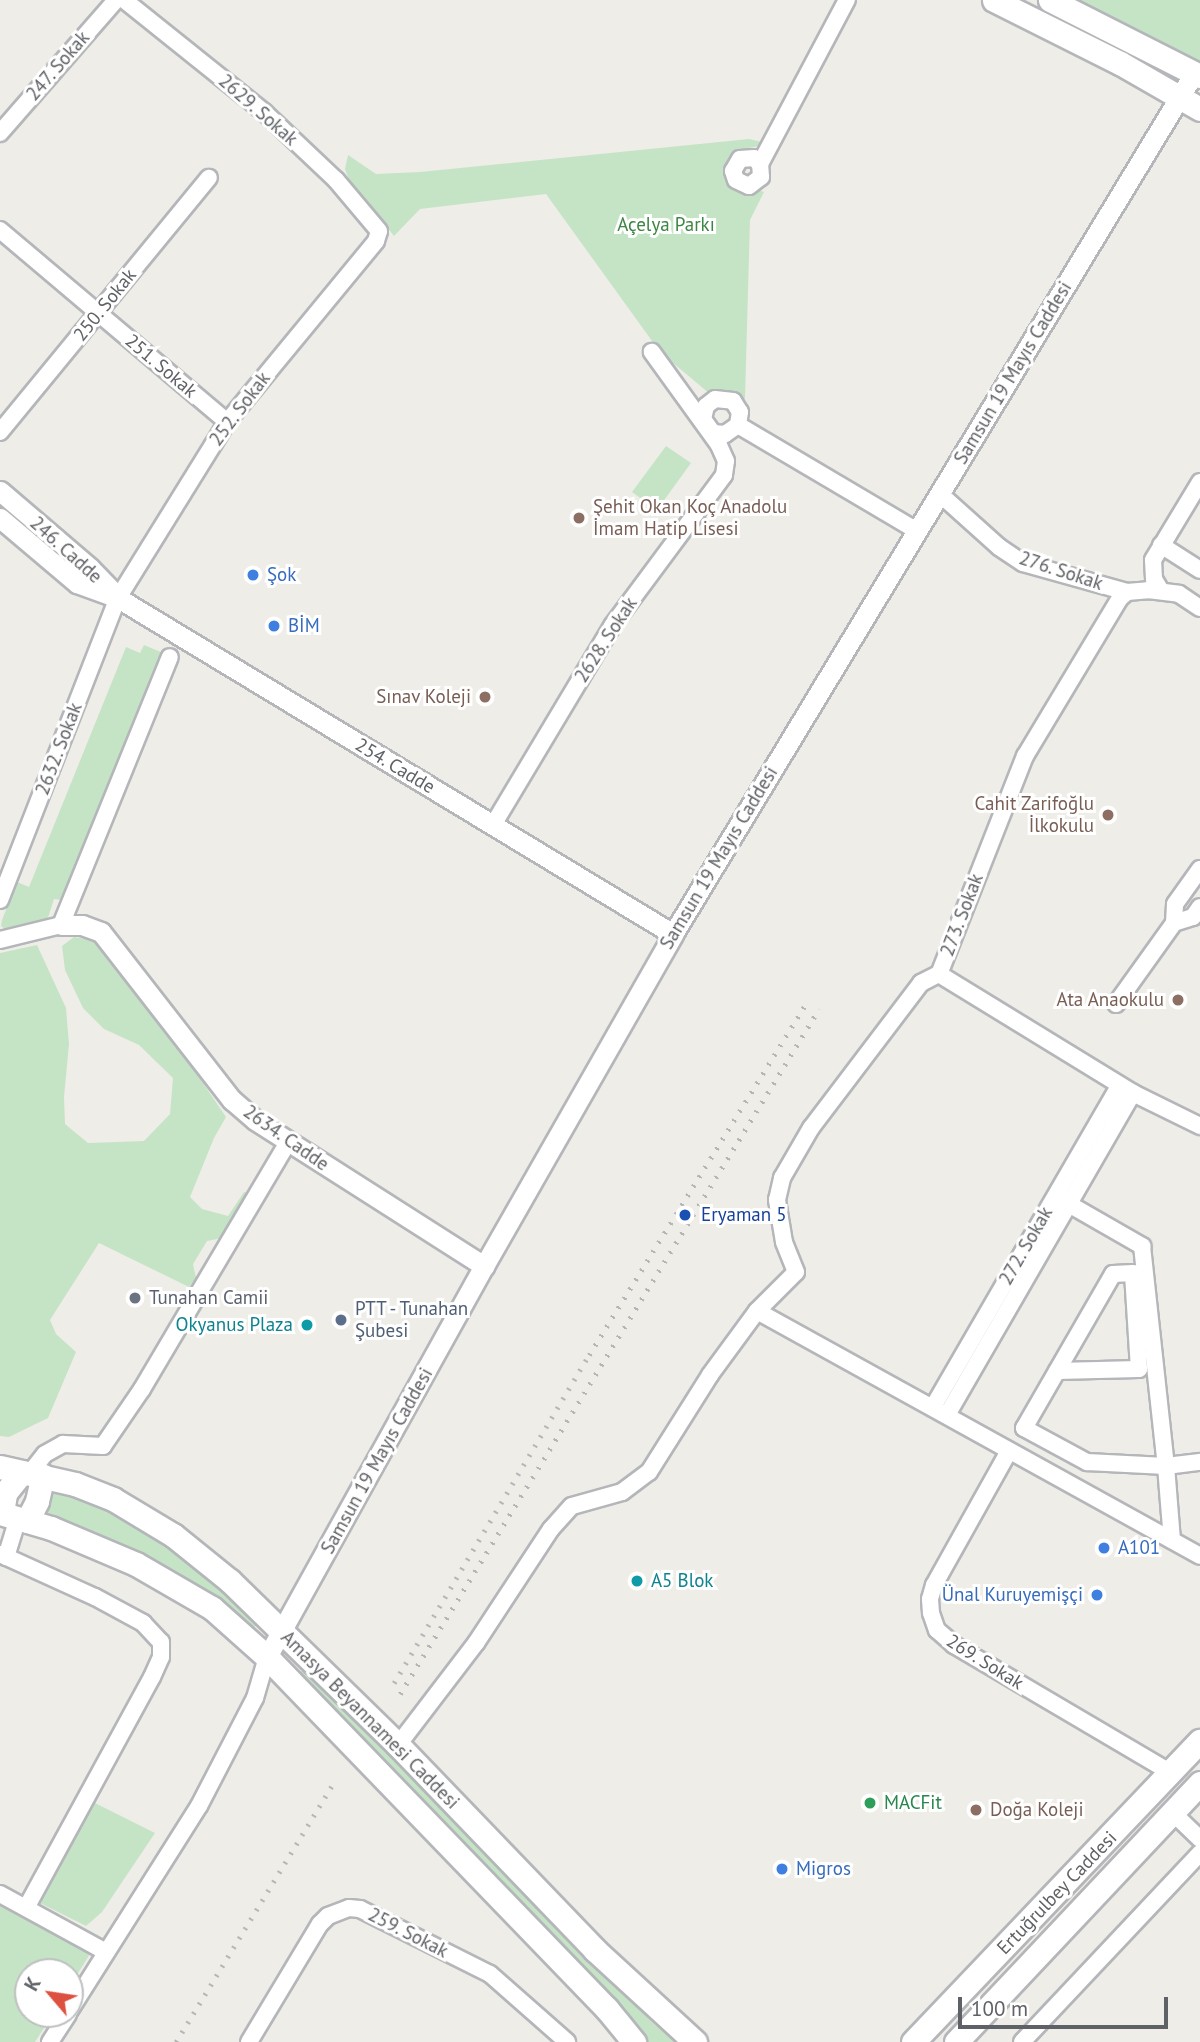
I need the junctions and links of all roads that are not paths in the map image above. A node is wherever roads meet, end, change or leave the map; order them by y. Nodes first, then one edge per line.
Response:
1 (116, 0) edge
2 (124, 0) edge
3 (847, 0) edge
4 (994, 0) edge
5 (1050, 0) edge
6 (1197, 75) edge
7 (1180, 96) junction
8 (1200, 109) edge
9 (0, 133) edge
10 (760, 164) dead end
11 (209, 178) dead end
12 (0, 230) edge
13 (379, 231) joint
14 (98, 313) junction
15 (652, 352) dead end
16 (227, 422) junction
17 (705, 424) junction
18 (738, 425) junction
19 (0, 432) edge
20 (1200, 482) edge
21 (0, 491) edge
22 (940, 494) junction
23 (1192, 510) edge
24 (0, 518) edge
25 (917, 531) junction
26 (1161, 545) junction
27 (1200, 570) edge
28 (1161, 591) junction
29 (1127, 592) junction
30 (118, 598) junction
31 (1200, 608) edge
32 (170, 657) dead end
33 (493, 825) junction
34 (1197, 880) edge
35 (0, 900) edge
36 (1200, 907) edge
37 (1174, 922) junction
38 (61, 925) junction
39 (673, 934) junction
40 (0, 940) edge
41 (939, 974) junction
42 (1116, 1004) dead end
43 (1126, 1089) junction
44 (1200, 1126) edge
45 (288, 1142) junction
46 (1062, 1200) junction
47 (484, 1266) junction
48 (757, 1311) junction
49 (1057, 1371) junction
50 (940, 1411) junction
51 (1009, 1451) junction
52 (1200, 1462) edge
53 (1166, 1466) junction
54 (24, 1472) edge
55 (12, 1516) edge
56 (1172, 1540) junction
57 (3, 1556) edge
58 (1200, 1556) edge
59 (282, 1631) junction
60 (267, 1657) junction
61 (1200, 1741) edge
62 (398, 1745) junction
63 (1171, 1773) junction
64 (1200, 1783) edge
65 (1172, 1812) junction
66 (1200, 1839) edge
67 (1200, 1853) edge
68 (0, 1894) edge
69 (27, 1906) junction
70 (106, 1952) junction
71 (84, 1988) edge
72 (249, 2042) edge
73 (567, 2042) edge
74 (634, 2042) edge
75 (695, 2042) edge
76 (912, 2042) edge
77 (956, 2042) edge
78 (1022, 2042) edge

1 - 9 street, 247. Sokak
2 - 13 street, 2629. Sokak
3 - 10 street
4 - 7 main road
5 - 6 main road
6 - 7 street, Samsun 19 Mayıs Caddesi
7 - 8 main road
7 - 22 street, Samsun 19 Mayıs Caddesi
11 - 14 street, 250. Sokak
12 - 14 street, 251. Sokak
13 - 16 street, 252. Sokak
14 - 16 street, 251. Sokak
14 - 19 street, 250. Sokak
15 - 17 street
16 - 30 street, 252. Sokak
17 - 18 street
17 - 18 street
17 - 33 street, 2628. Sokak
18 - 25 street
20 - 23 street
21 - 30 street, 246. Cadde
22 - 25 street, Samsun 19 Mayıs Caddesi
22 - 29 street, 276. Sokak
23 - 26 street
24 - 30 street, 246. Cadde
25 - 39 street, Samsun 19 Mayıs Caddesi
26 - 27 street
26 - 28 street
28 - 29 street, 276. Sokak
28 - 31 street, 276. Sokak
29 - 41 street, 273. Sokak
30 - 33 street, 254. Cadde
30 - 35 street, 2632. Sokak
32 - 38 street
33 - 39 street, 254. Cadde
34 - 37 street
36 - 37 street
37 - 42 street
38 - 40 street
38 - 45 street, 2634. Cadde
39 - 47 street, Samsun 19 Mayıs Caddesi
41 - 43 street, 273. Sokak
41 - 48 street
43 - 44 street, 273. Sokak
43 - 46 street, 272. Sokak
45 - 47 street, 2634. Cadde
45 - 54 street
46 - 50 street, 272. Sokak
46 - 53 street
47 - 59 street, Samsun 19 Mayıs Caddesi
48 - 50 street
48 - 62 street
49 - 49 street
49 - 53 street
50 - 51 street
51 - 56 street
51 - 63 street, 269. Sokak
52 - 53 street
53 - 56 street
54 - 55 main road
54 - 55 main road
54 - 59 main road, Amasya Beyannamesi Caddesi
55 - 57 street
55 - 60 main road, Amasya Beyannamesi Caddesi
56 - 58 street
57 - 69 street
59 - 60 street, Samsun 19 Mayıs Caddesi
59 - 62 main road, Amasya Beyannamesi Caddesi
60 - 70 street
60 - 74 main road, Amasya Beyannamesi Caddesi
61 - 63 main road, Ertuğrulbey Caddesi
62 - 75 main road, Amasya Beyannamesi Caddesi
63 - 76 main road, Ertuğrulbey Caddesi
64 - 65 main road, Ertuğrulbey Caddesi
65 - 66 street
65 - 77 main road, Ertuğrulbey Caddesi
67 - 78 street
68 - 69 street
69 - 70 street
70 - 71 street
72 - 73 street, 259. Sokak

